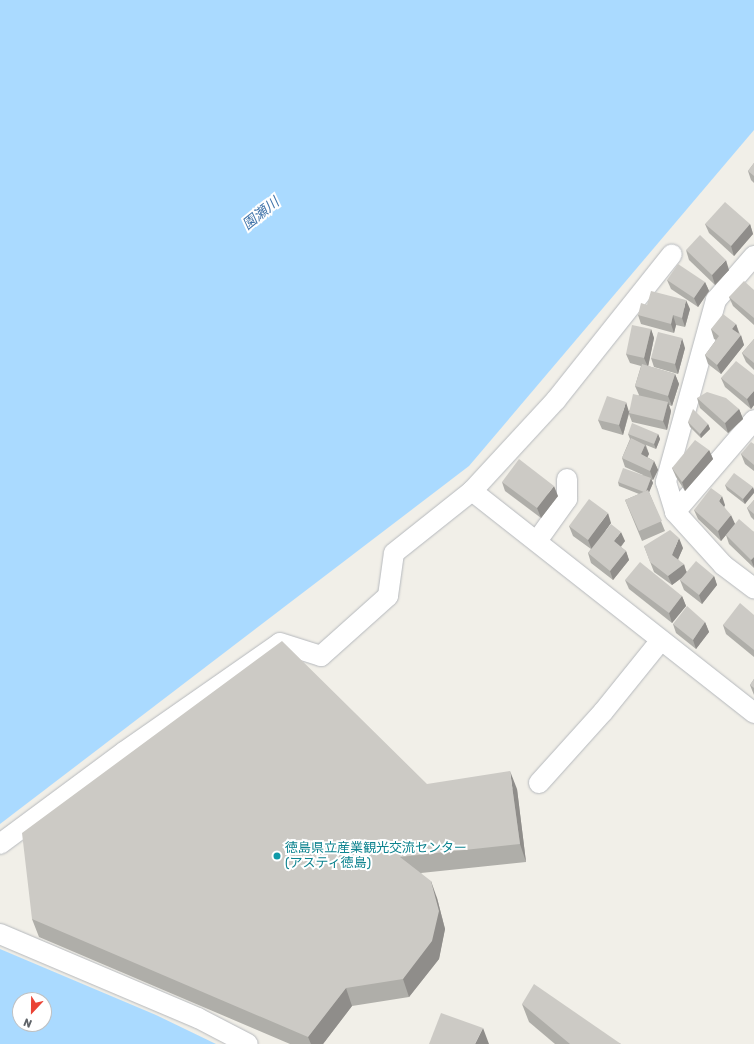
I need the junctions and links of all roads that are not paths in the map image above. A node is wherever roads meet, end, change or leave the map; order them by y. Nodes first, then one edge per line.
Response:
1 (672, 254) dead end
2 (750, 268) edge
3 (754, 420) edge
4 (567, 479) dead end
5 (472, 491) junction
6 (675, 512) junction
7 (537, 541) junction
8 (754, 588) edge
9 (661, 640) junction
10 (754, 713) edge
11 (539, 783) dead end
12 (0, 844) edge
13 (0, 934) edge
14 (248, 1044) edge

1 - 5 street
2 - 6 street
3 - 6 street
4 - 7 street
5 - 7 street
5 - 12 street
6 - 8 street
7 - 9 street
9 - 10 street
9 - 11 street
13 - 14 street

